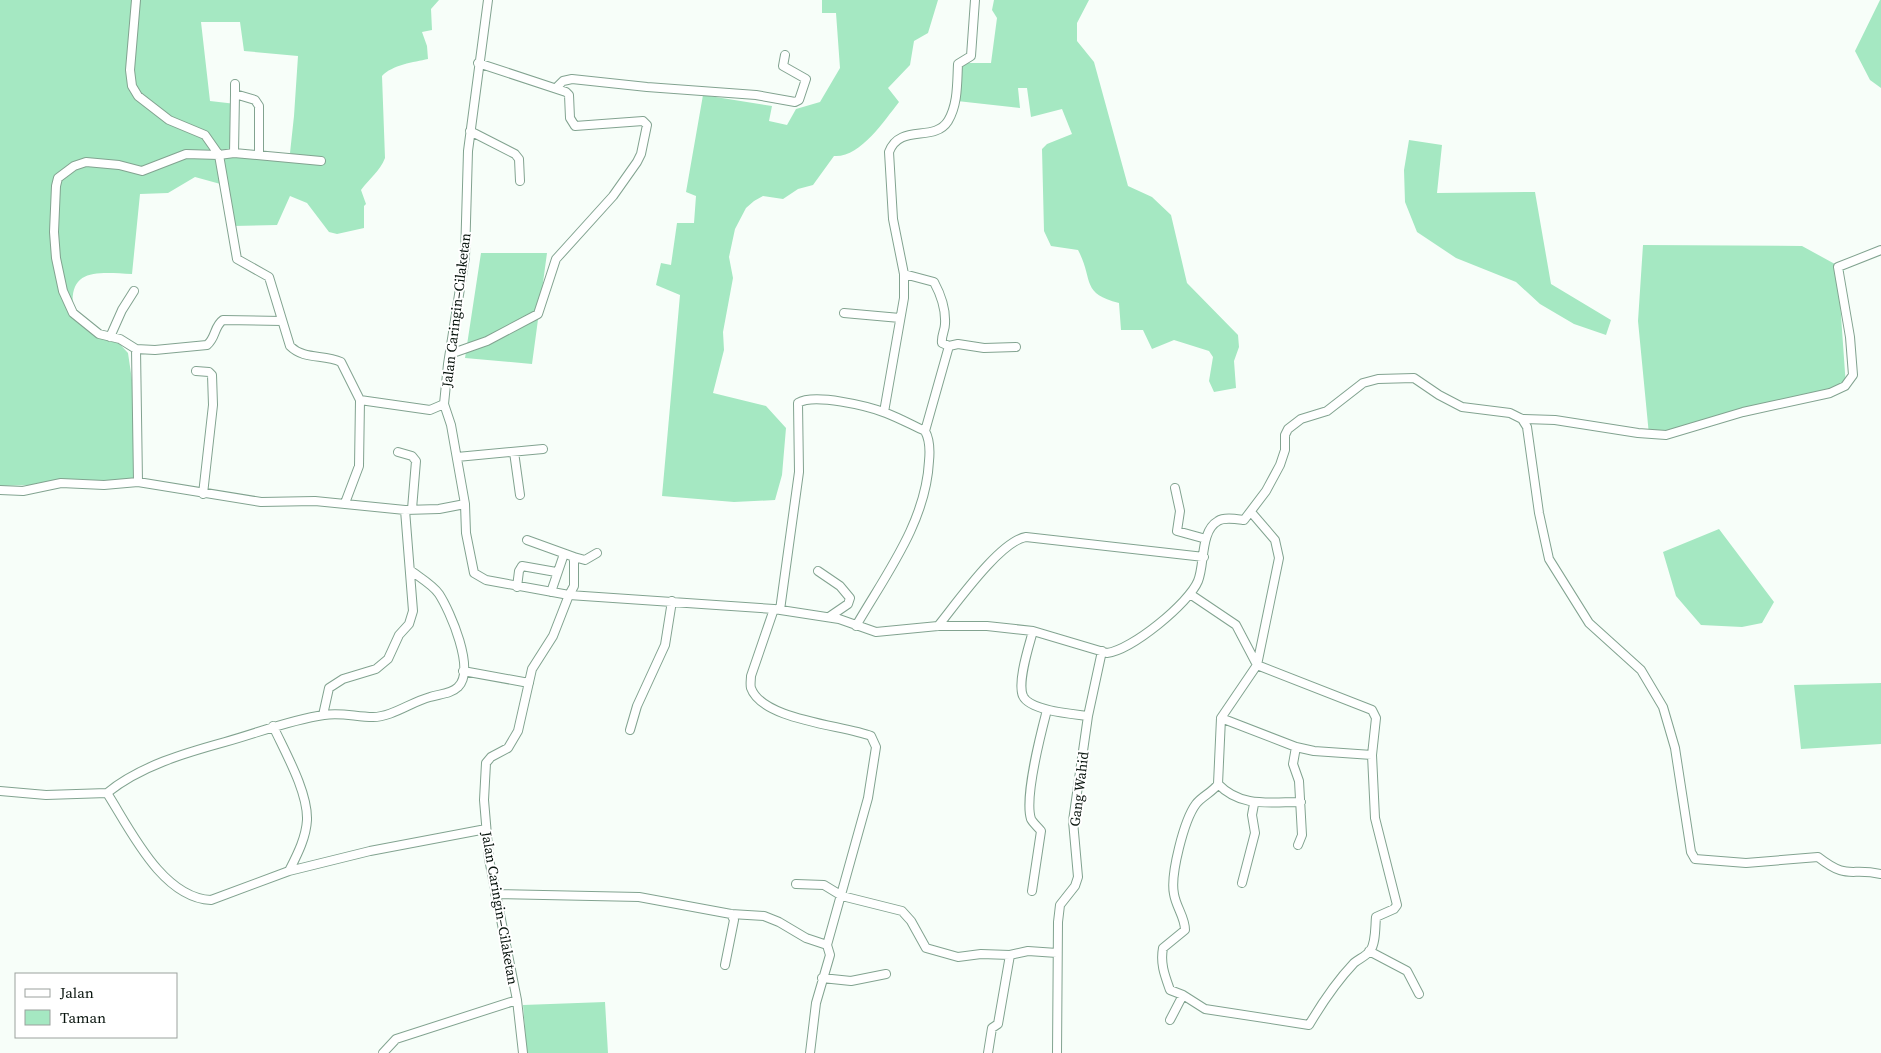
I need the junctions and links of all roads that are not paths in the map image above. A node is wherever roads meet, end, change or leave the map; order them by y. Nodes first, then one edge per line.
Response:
1 (136, 0) edge
2 (488, 0) edge
3 (975, 0) edge
4 (785, 55) dead end
5 (478, 64) junction
6 (236, 84) dead end
7 (556, 88) junction
8 (235, 94) junction
9 (470, 131) junction
10 (234, 153) junction
11 (259, 154) junction
12 (219, 155) junction
13 (321, 160) dead end
14 (520, 181) dead end
15 (1881, 250) edge
16 (904, 274) junction
17 (134, 291) dead end
18 (844, 314) dead end
19 (900, 318) junction
20 (282, 320) junction
21 (110, 336) junction
22 (949, 346) junction
23 (1016, 347) dead end
24 (136, 349) junction
25 (450, 354) junction
26 (196, 371) dead end
27 (360, 400) junction
28 (444, 404) junction
29 (884, 412) junction
30 (1522, 419) junction
31 (925, 431) junction
32 (543, 449) dead end
33 (398, 452) dead end
34 (514, 452) junction
35 (457, 457) junction
36 (138, 482) junction
37 (1175, 488) dead end
38 (0, 490) edge
39 (203, 494) junction
40 (520, 495) dead end
41 (345, 503) junction
42 (465, 504) junction
43 (408, 510) junction
44 (1251, 512) junction
45 (1206, 539) junction
46 (527, 540) dead end
47 (597, 553) dead end
48 (564, 554) junction
49 (574, 557) junction
50 (1204, 558) junction
51 (410, 570) junction
52 (818, 571) dead end
53 (556, 572) junction
54 (516, 587) junction
55 (551, 592) junction
56 (1190, 594) junction
57 (568, 595) junction
58 (672, 601) junction
59 (777, 610) junction
60 (830, 617) junction
61 (856, 626) junction
62 (938, 626) junction
63 (1033, 631) junction
64 (1102, 651) junction
65 (1257, 665) junction
66 (463, 672) junction
67 (530, 683) junction
68 (1047, 710) junction
69 (323, 715) junction
70 (1088, 716) junction
71 (1221, 718) junction
72 (273, 726) junction
73 (630, 730) dead end
74 (1296, 747) junction
75 (1372, 755) junction
76 (1218, 784) junction
77 (0, 792) edge
78 (107, 793) junction
79 (1301, 802) junction
80 (1254, 804) junction
81 (486, 830) junction
82 (1298, 845) dead end
83 (289, 871) junction
84 (1881, 874) edge
85 (1242, 883) dead end
86 (796, 884) dead end
87 (1032, 891) dead end
88 (495, 894) junction
89 (842, 896) junction
90 (731, 914) junction
91 (827, 945) junction
92 (1370, 951) junction
93 (1057, 953) junction
94 (1010, 955) junction
95 (725, 965) dead end
96 (886, 974) dead end
97 (822, 978) junction
98 (1419, 994) dead end
99 (1183, 995) junction
100 (517, 1000) junction
101 (1170, 1020) dead end
102 (382, 1053) edge
103 (523, 1053) edge
104 (810, 1053) edge
105 (988, 1053) edge
106 (1056, 1053) edge

1 - 12 street
2 - 5 street, Jalan Caringin–Cilaketan
3 - 16 street
4 - 7 street
5 - 7 street
5 - 9 street, Jalan Caringin–Cilaketan
6 - 8 street
7 - 25 street
8 - 10 street
8 - 11 street
9 - 14 street
9 - 25 street, Jalan Caringin–Cilaketan
10 - 11 street
10 - 12 street
11 - 13 street
12 - 20 street
12 - 21 street
15 - 30 street
16 - 19 street
16 - 22 street
17 - 21 street
18 - 19 street
19 - 29 street
20 - 24 street
20 - 27 street
21 - 24 street
22 - 23 street
22 - 31 street
24 - 36 street
25 - 28 street, Jalan Caringin–Cilaketan
26 - 39 street
27 - 28 street
27 - 41 street
28 - 35 street, Jalan Caringin–Cilaketan
29 - 31 street
29 - 59 street
30 - 44 street
30 - 84 street
31 - 61 street
32 - 34 street
33 - 43 street
34 - 35 street
34 - 40 street
35 - 42 street, Jalan Caringin–Cilaketan
36 - 38 street
36 - 39 street
37 - 45 street
39 - 41 street
41 - 43 street
42 - 43 street
42 - 54 street, Jalan Caringin–Cilaketan
43 - 51 street
44 - 45 street
44 - 65 street
45 - 50 street
46 - 48 street
47 - 49 street
48 - 49 street
48 - 53 street
49 - 57 street
50 - 56 street
50 - 62 street
51 - 66 street
51 - 69 street
52 - 60 street
53 - 54 street
53 - 55 street
54 - 55 street, Jalan Caringin–Cilaketan
55 - 57 street, Jalan Caringin–Cilaketan
56 - 64 street
56 - 65 street
57 - 58 street
57 - 67 street, Jalan Caringin–Cilaketan
58 - 59 street
58 - 73 street
59 - 60 street
59 - 89 street
60 - 61 street
61 - 62 street
62 - 63 street
63 - 64 street
63 - 68 street
64 - 70 street, Gang Wahid
65 - 71 street
65 - 75 street
66 - 67 street
66 - 69 street
67 - 81 street, Jalan Caringin–Cilaketan
68 - 70 street
68 - 87 street
69 - 72 street
70 - 93 street, Gang Wahid
71 - 74 street
71 - 76 street
72 - 78 street
72 - 83 street
74 - 75 street
74 - 79 street
75 - 92 street
76 - 80 street
76 - 99 street
77 - 78 street
78 - 83 street
79 - 80 street
79 - 82 street
80 - 85 street
81 - 83 street
81 - 88 street, Jalan Caringin–Cilaketan
86 - 89 street
88 - 90 street
88 - 100 street, Jalan Caringin–Cilaketan
89 - 91 street
89 - 94 street
90 - 91 street
90 - 95 street
91 - 97 street
92 - 98 street
92 - 99 street
93 - 94 street
93 - 106 street, Gang Wahid
94 - 105 street
96 - 97 street
97 - 104 street
99 - 101 street
100 - 102 street
100 - 103 street, Jalan Caringin–Cilaketan

